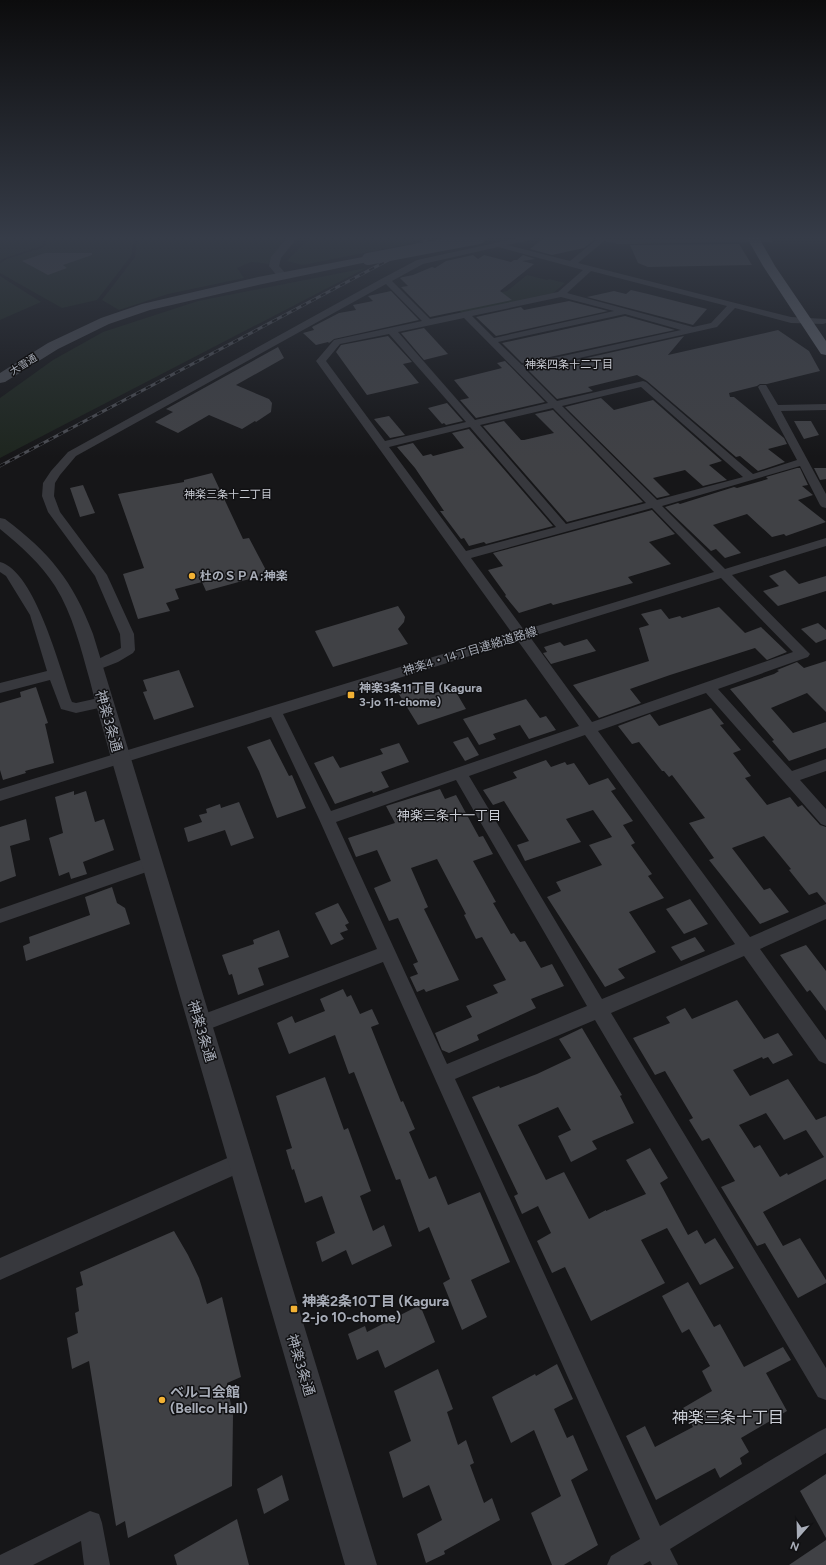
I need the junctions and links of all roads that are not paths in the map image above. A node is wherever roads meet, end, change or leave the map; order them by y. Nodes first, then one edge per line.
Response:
1 (134, 311) edge
2 (330, 311) edge
3 (417, 311) edge
4 (484, 311) edge
5 (623, 311) edge
6 (727, 311) edge
7 (756, 311) edge
8 (799, 311) edge
9 (816, 311) edge
10 (626, 312) junction
11 (466, 315) junction
12 (806, 321) junction
13 (429, 323) junction
14 (825, 323) edge
15 (693, 330) junction
16 (392, 331) junction
17 (491, 341) junction
18 (826, 351) edge
19 (518, 369) junction
20 (0, 379) edge
21 (763, 388) dead end
22 (553, 404) junction
23 (826, 407) edge
24 (774, 408) junction
25 (473, 423) junction
26 (382, 445) junction
27 (803, 462) junction
28 (751, 478) junction
29 (653, 504) junction
30 (826, 505) edge
31 (0, 522) edge
32 (564, 528) junction
33 (826, 542) edge
34 (463, 556) junction
35 (0, 566) edge
36 (723, 574) junction
37 (521, 636) junction
38 (95, 666) junction
39 (55, 674) junction
40 (709, 687) junction
41 (0, 688) edge
42 (103, 702) junction
43 (275, 711) junction
44 (589, 729) junction
45 (120, 758) junction
46 (826, 765) edge
47 (460, 774) junction
48 (789, 778) junction
49 (0, 795) edge
50 (327, 820) junction
51 (826, 820) edge
52 (152, 863) junction
53 (826, 911) edge
54 (0, 916) edge
55 (747, 947) junction
56 (387, 953) junction
57 (599, 1010) junction
58 (199, 1024) junction
59 (826, 1055) edge
60 (442, 1075) junction
61 (241, 1162) junction
62 (0, 1269) edge
63 (826, 1388) edge
64 (826, 1440) edge
65 (660, 1554) edge
66 (7, 1565) edge
67 (97, 1565) edge
68 (361, 1565) edge
69 (620, 1565) edge

1 - 20 main road, 大雪通
2 - 38 street
3 - 13 street
4 - 11 street
5 - 10 street
6 - 15 street
7 - 12 street
8 - 12 highway
9 - 14 highway
10 - 15 street
10 - 17 street
11 - 13 street
11 - 17 street
12 - 14 street
12 - 18 highway
13 - 16 street
15 - 19 street
16 - 25 street
16 - 26 street
17 - 19 street
19 - 22 street
21 - 24 street
22 - 25 street
22 - 28 street
22 - 29 street
23 - 24 street
24 - 27 street
25 - 26 street
25 - 32 street
26 - 34 street
27 - 28 street
27 - 30 street
28 - 29 street
29 - 32 street
29 - 36 street
31 - 38 street, 神楽3条通
32 - 34 street
33 - 36 street, 神楽4・14丁目連絡道路線
34 - 37 street
35 - 39 street
36 - 37 street, 神楽4・14丁目連絡道路線
36 - 40 street
37 - 43 street, 神楽4・14丁目連絡道路線
37 - 44 street
38 - 42 street, 神楽3条通
39 - 41 street
39 - 42 street
40 - 44 street
40 - 48 street
42 - 45 street, 神楽3条通
43 - 45 street, 神楽4・14丁目連絡道路線
43 - 50 street
44 - 47 street
44 - 55 street
45 - 49 street, 神楽4・14丁目連絡道路線
45 - 52 street, 神楽3条通
46 - 48 street
47 - 50 street
47 - 57 street
48 - 51 street
50 - 56 street
52 - 54 street
52 - 58 street, 神楽3条通
53 - 55 street
55 - 57 street
55 - 59 street
56 - 58 street
56 - 60 street
57 - 60 street
57 - 63 street
58 - 61 street, 神楽3条通
60 - 65 street
61 - 62 street
61 - 68 street, 神楽3条通
64 - 65 street
65 - 69 street
66 - 67 street

